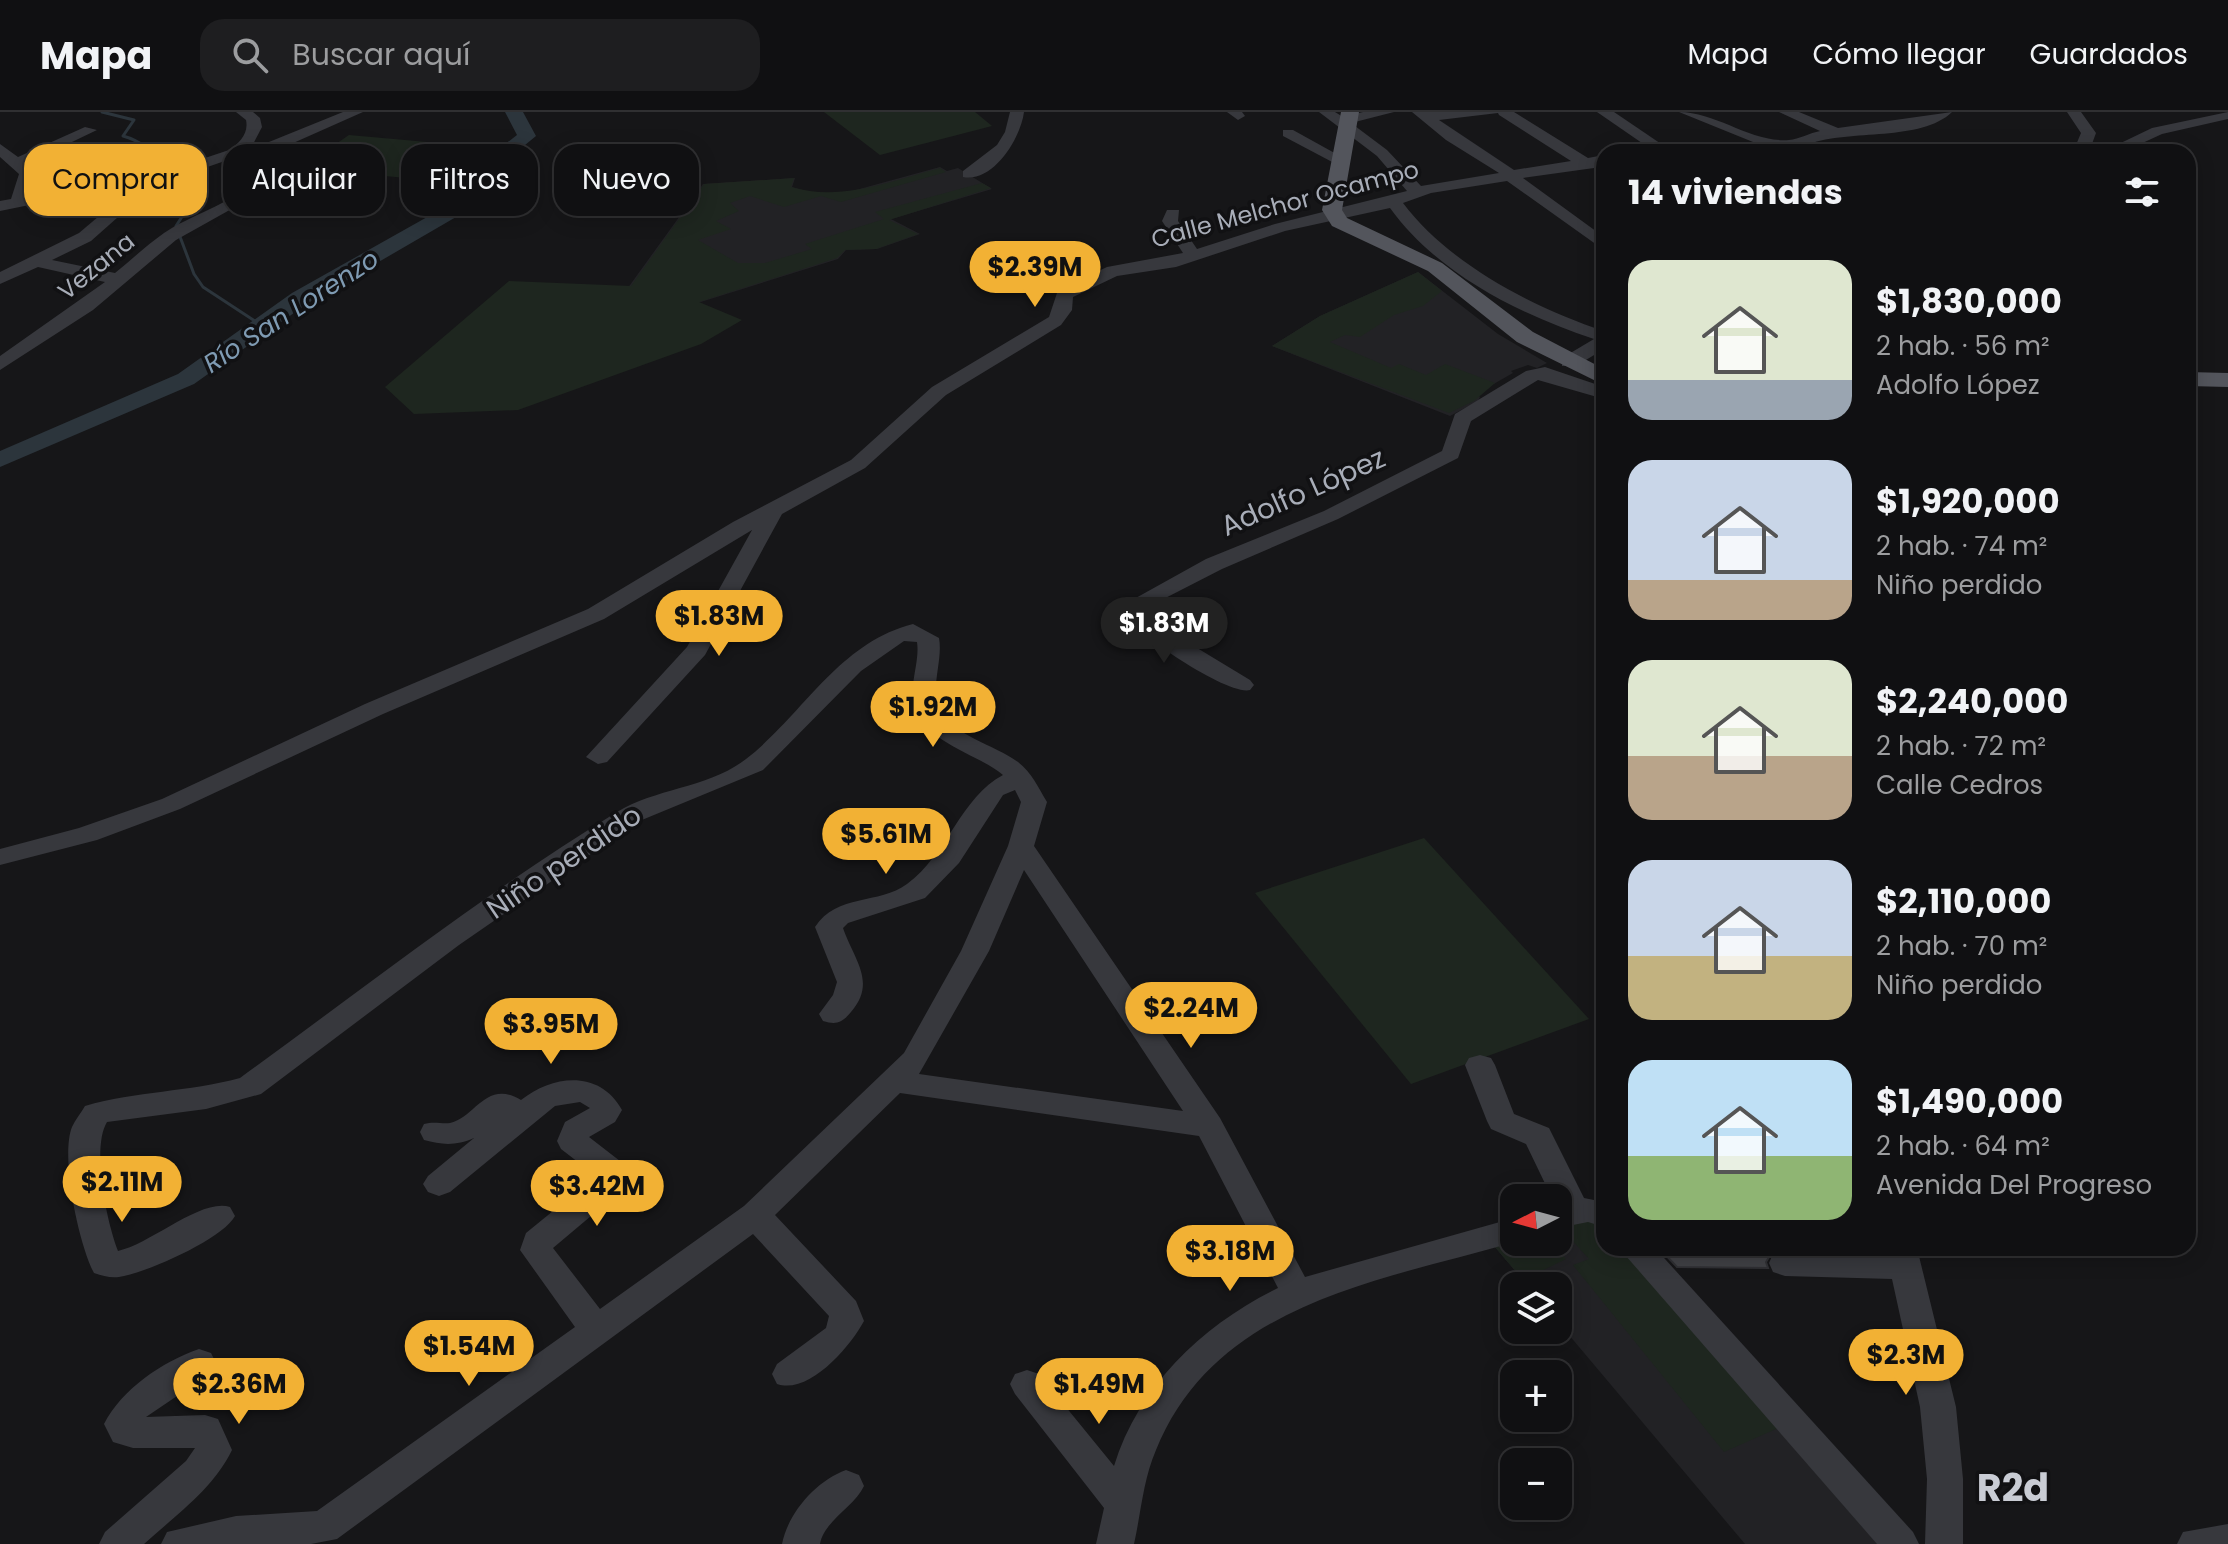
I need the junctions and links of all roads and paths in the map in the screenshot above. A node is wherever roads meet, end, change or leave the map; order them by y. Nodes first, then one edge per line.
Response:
1 (243, 112) edge
2 (356, 112) edge
3 (1017, 112) edge
4 (1326, 112) edge
5 (1387, 112) edge
6 (1491, 112) edge
7 (1504, 112) edge
8 (1608, 112) edge
9 (1686, 112) edge
10 (1786, 112) edge
11 (1945, 112) edge
12 (2074, 112) edge
13 (1423, 114) edge
14 (2228, 115) edge
15 (1349, 119) edge
16 (90, 130) dead end
17 (1833, 131) junction
18 (1288, 133) dead end
19 (283, 143) junction
20 (246, 144) edge
21 (278, 144) edge
22 (1654, 144) edge
23 (1776, 144) edge
24 (1799, 144) edge
25 (2084, 144) edge
26 (2128, 144) edge
27 (0, 149) edge
28 (1341, 161) junction
29 (1596, 161) edge
30 (19, 162) junction
31 (1586, 163) junction
32 (1596, 169) edge
33 (969, 174) dead end
34 (1512, 175) junction
35 (1417, 192) junction
36 (1393, 201) junction
37 (24, 202) edge
38 (17, 204) junction
39 (0, 206) edge
40 (1173, 213) dead end
41 (1333, 215) junction
42 (112, 216) edge
43 (1596, 239) edge
44 (1193, 256) junction
45 (40, 262) junction
46 (18, 273) junction
47 (0, 279) edge
48 (121, 280) junction
49 (0, 290) edge
50 (1596, 332) edge
51 (1596, 337) edge
52 (0, 339) edge
53 (33, 343) junction
54 (1569, 362) junction
55 (0, 364) edge
56 (1596, 374) edge
57 (2196, 379) edge
58 (2228, 380) edge
59 (1596, 390) edge
60 (773, 510) junction
61 (1242, 685) dead end
62 (598, 757) dead end
63 (1027, 790) junction
64 (1021, 846) junction
65 (0, 857) edge
66 (833, 1014) dead end
67 (1480, 1065) dead end
68 (893, 1081) junction
69 (521, 1116) junction
70 (1209, 1126) junction
71 (435, 1132) dead end
72 (439, 1184) dead end
73 (1582, 1213) edge
74 (755, 1215) junction
75 (219, 1216) dead end
76 (1500, 1234) edge
77 (1642, 1256) edge
78 (1903, 1257) edge
79 (1785, 1263) dead end
80 (1296, 1291) junction
81 (598, 1331) junction
82 (199, 1363) dead end
83 (789, 1374) dead end
84 (1027, 1384) dead end
85 (846, 1486) dead end
86 (1125, 1506) junction
87 (313, 1536) edge
88 (2228, 1540) edge
89 (118, 1544) edge
90 (180, 1544) edge
91 (801, 1544) edge
92 (1115, 1544) edge
93 (1900, 1544) edge
94 (1944, 1544) edge
95 (2196, 1544) edge

1 - 20 street
2 - 19 street
3 - 33 street
4 - 15 street
5 - 15 street
6 - 13 street
7 - 31 street
8 - 22 street
9 - 23 street
10 - 17 street
11 - 17 street
12 - 25 street
13 - 34 street
14 - 26 street
15 - 28 main road
15 - 35 street
16 - 30 street
17 - 24 street
18 - 28 street
19 - 21 street
19 - 48 street, Vezana
27 - 30 street
28 - 41 main road
29 - 31 street, Calle Melchor Ocampo
30 - 38 street
31 - 32 street
31 - 34 street, Calle Melchor Ocampo
34 - 35 street, Calle Melchor Ocampo
34 - 43 street
35 - 36 street, Calle Melchor Ocampo
36 - 41 street, Calle Melchor Ocampo
36 - 50 street
37 - 38 street
38 - 39 street
40 - 44 street
41 - 44 street, Calle Melchor Ocampo
41 - 54 main road
42 - 45 street
44 - 60 street, Calle Melchor Ocampo
45 - 46 street
45 - 48 street
46 - 47 street
46 - 49 street
48 - 53 street, Vezana
51 - 54 street
52 - 53 street
53 - 55 street, Vezana
54 - 56 main road
57 - 58 main road
59 - 61 street, Adolfo López
60 - 62 street
60 - 65 street, Calle Melchor Ocampo
63 - 64 street
63 - 66 street
63 - 75 street, Niño perdido
64 - 68 street
64 - 70 street
67 - 73 street
68 - 70 street
68 - 74 street
69 - 71 street
69 - 72 street
69 - 81 street
70 - 80 street
74 - 81 street
74 - 83 street
76 - 80 street
77 - 93 street
78 - 79 street
78 - 94 street
80 - 86 street
81 - 87 street
82 - 89 street
84 - 86 street
85 - 91 street
86 - 92 street
87 - 90 street
88 - 95 street

